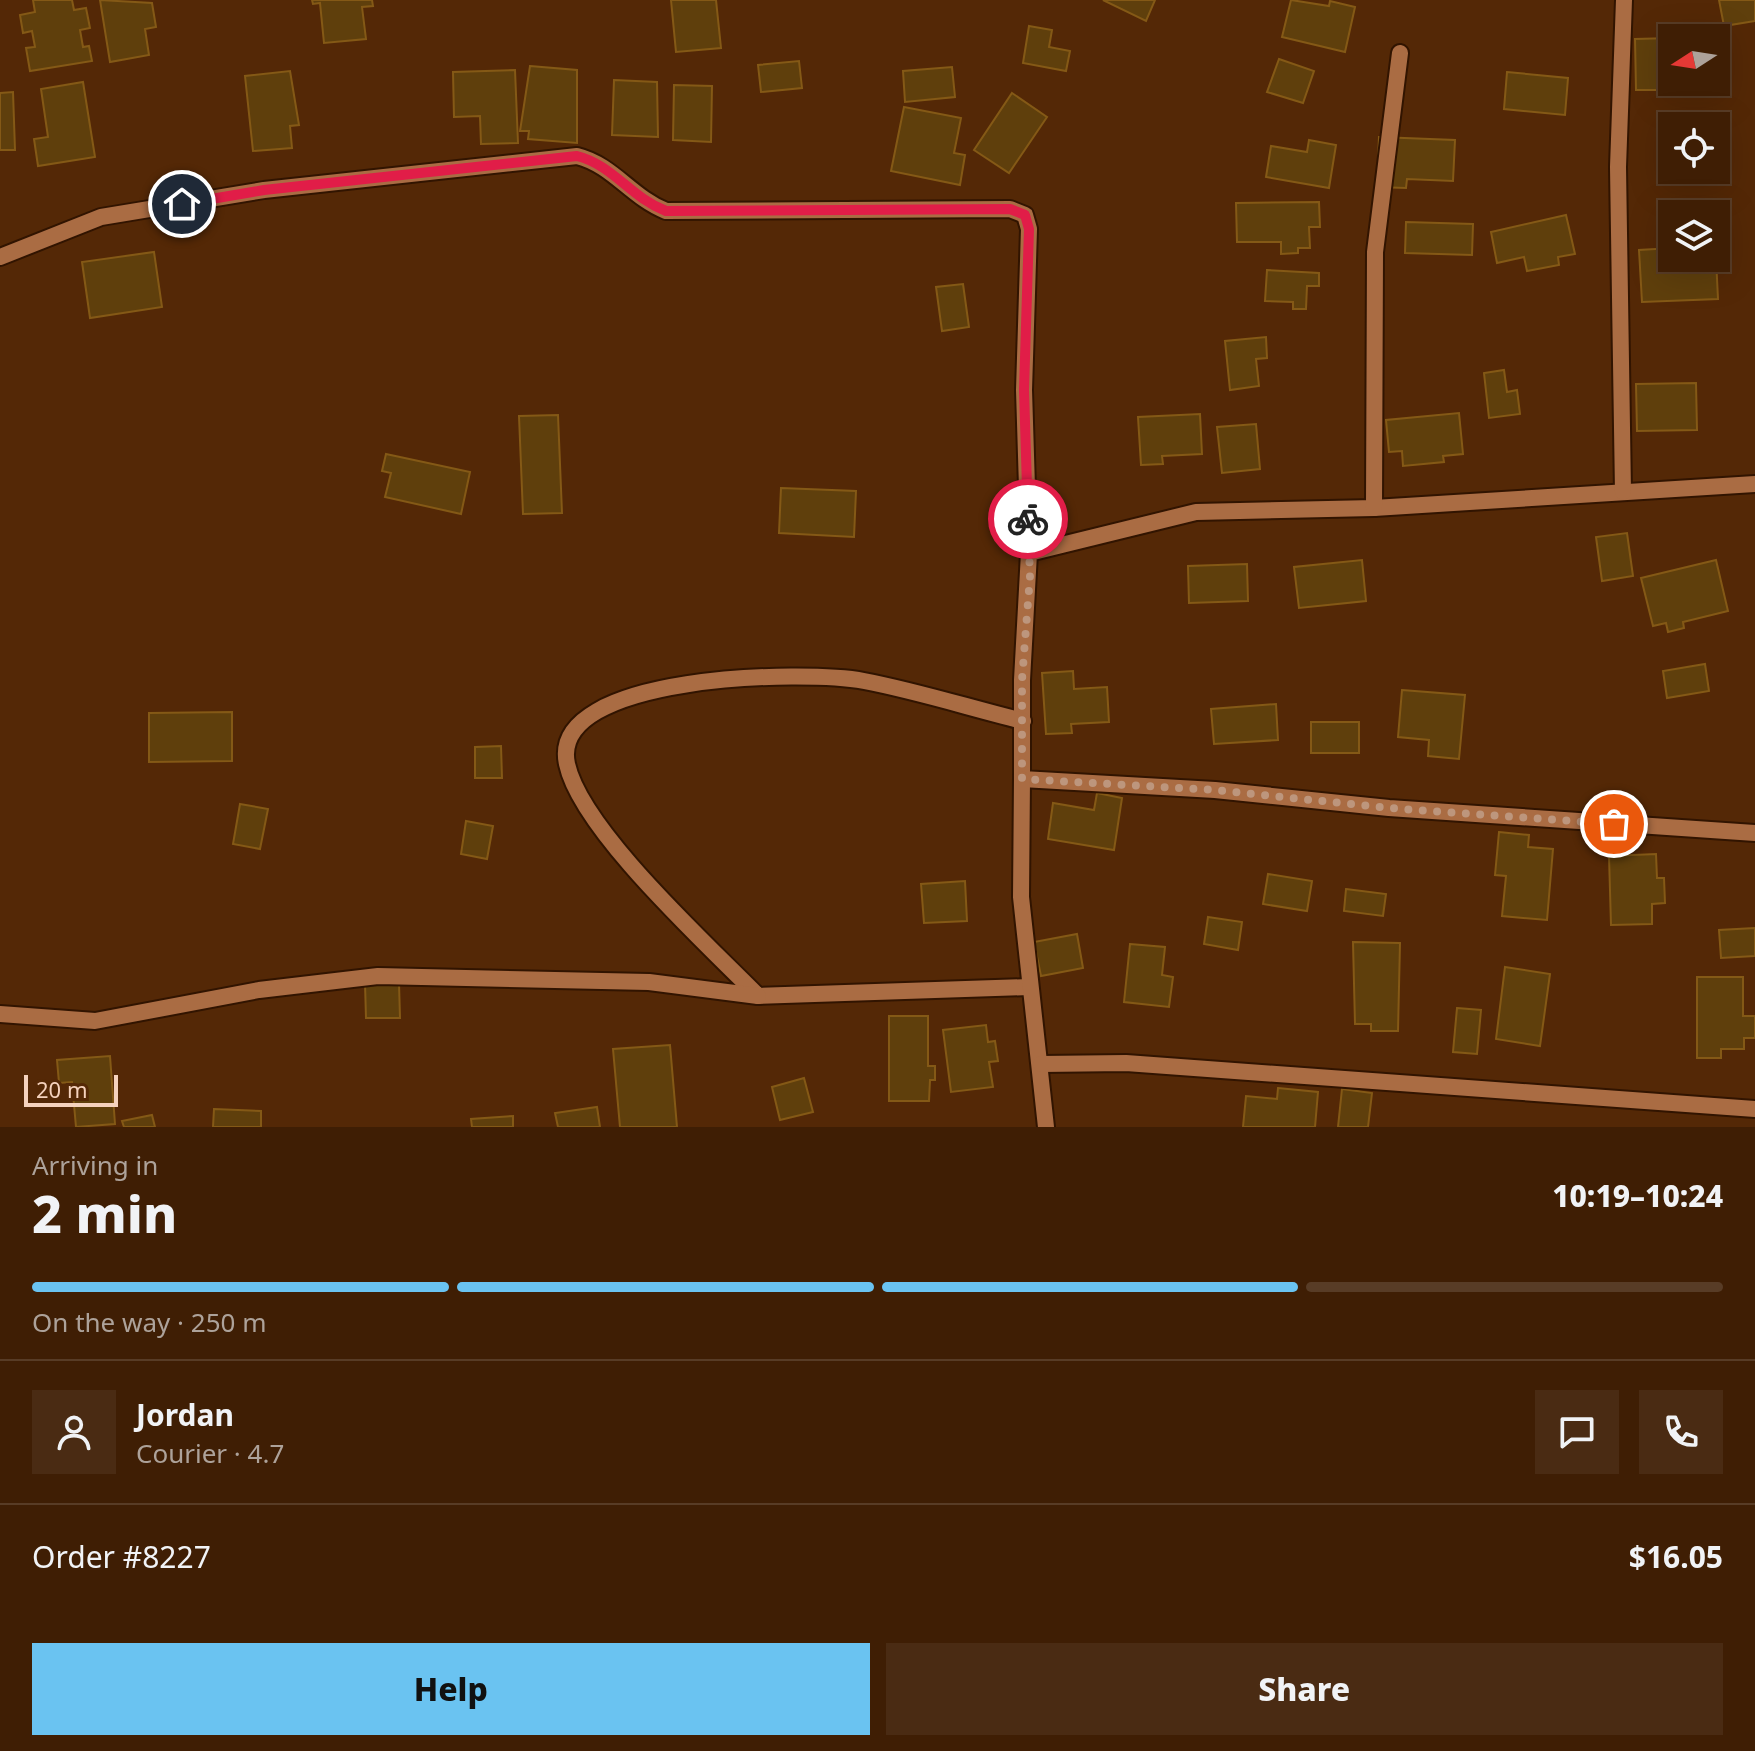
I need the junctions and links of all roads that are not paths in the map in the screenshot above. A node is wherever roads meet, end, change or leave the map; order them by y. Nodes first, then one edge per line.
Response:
1 (1624, 0) edge
2 (1400, 53) dead end
3 (0, 257) edge
4 (1755, 484) edge
5 (1623, 492) junction
6 (1374, 508) junction
7 (1029, 553) junction
8 (1023, 721) junction
9 (1022, 779) junction
10 (1755, 833) edge
11 (1029, 987) junction
12 (758, 996) junction
13 (0, 1014) edge
14 (1041, 1064) junction
15 (1755, 1109) edge
16 (1046, 1127) edge

1 - 5 street
2 - 6 street
3 - 7 street
4 - 5 street
5 - 6 street
6 - 7 street
7 - 8 street
8 - 9 street
8 - 12 street
9 - 10 street
9 - 11 street
11 - 12 street
11 - 14 street
12 - 13 street
14 - 15 street
14 - 16 street

